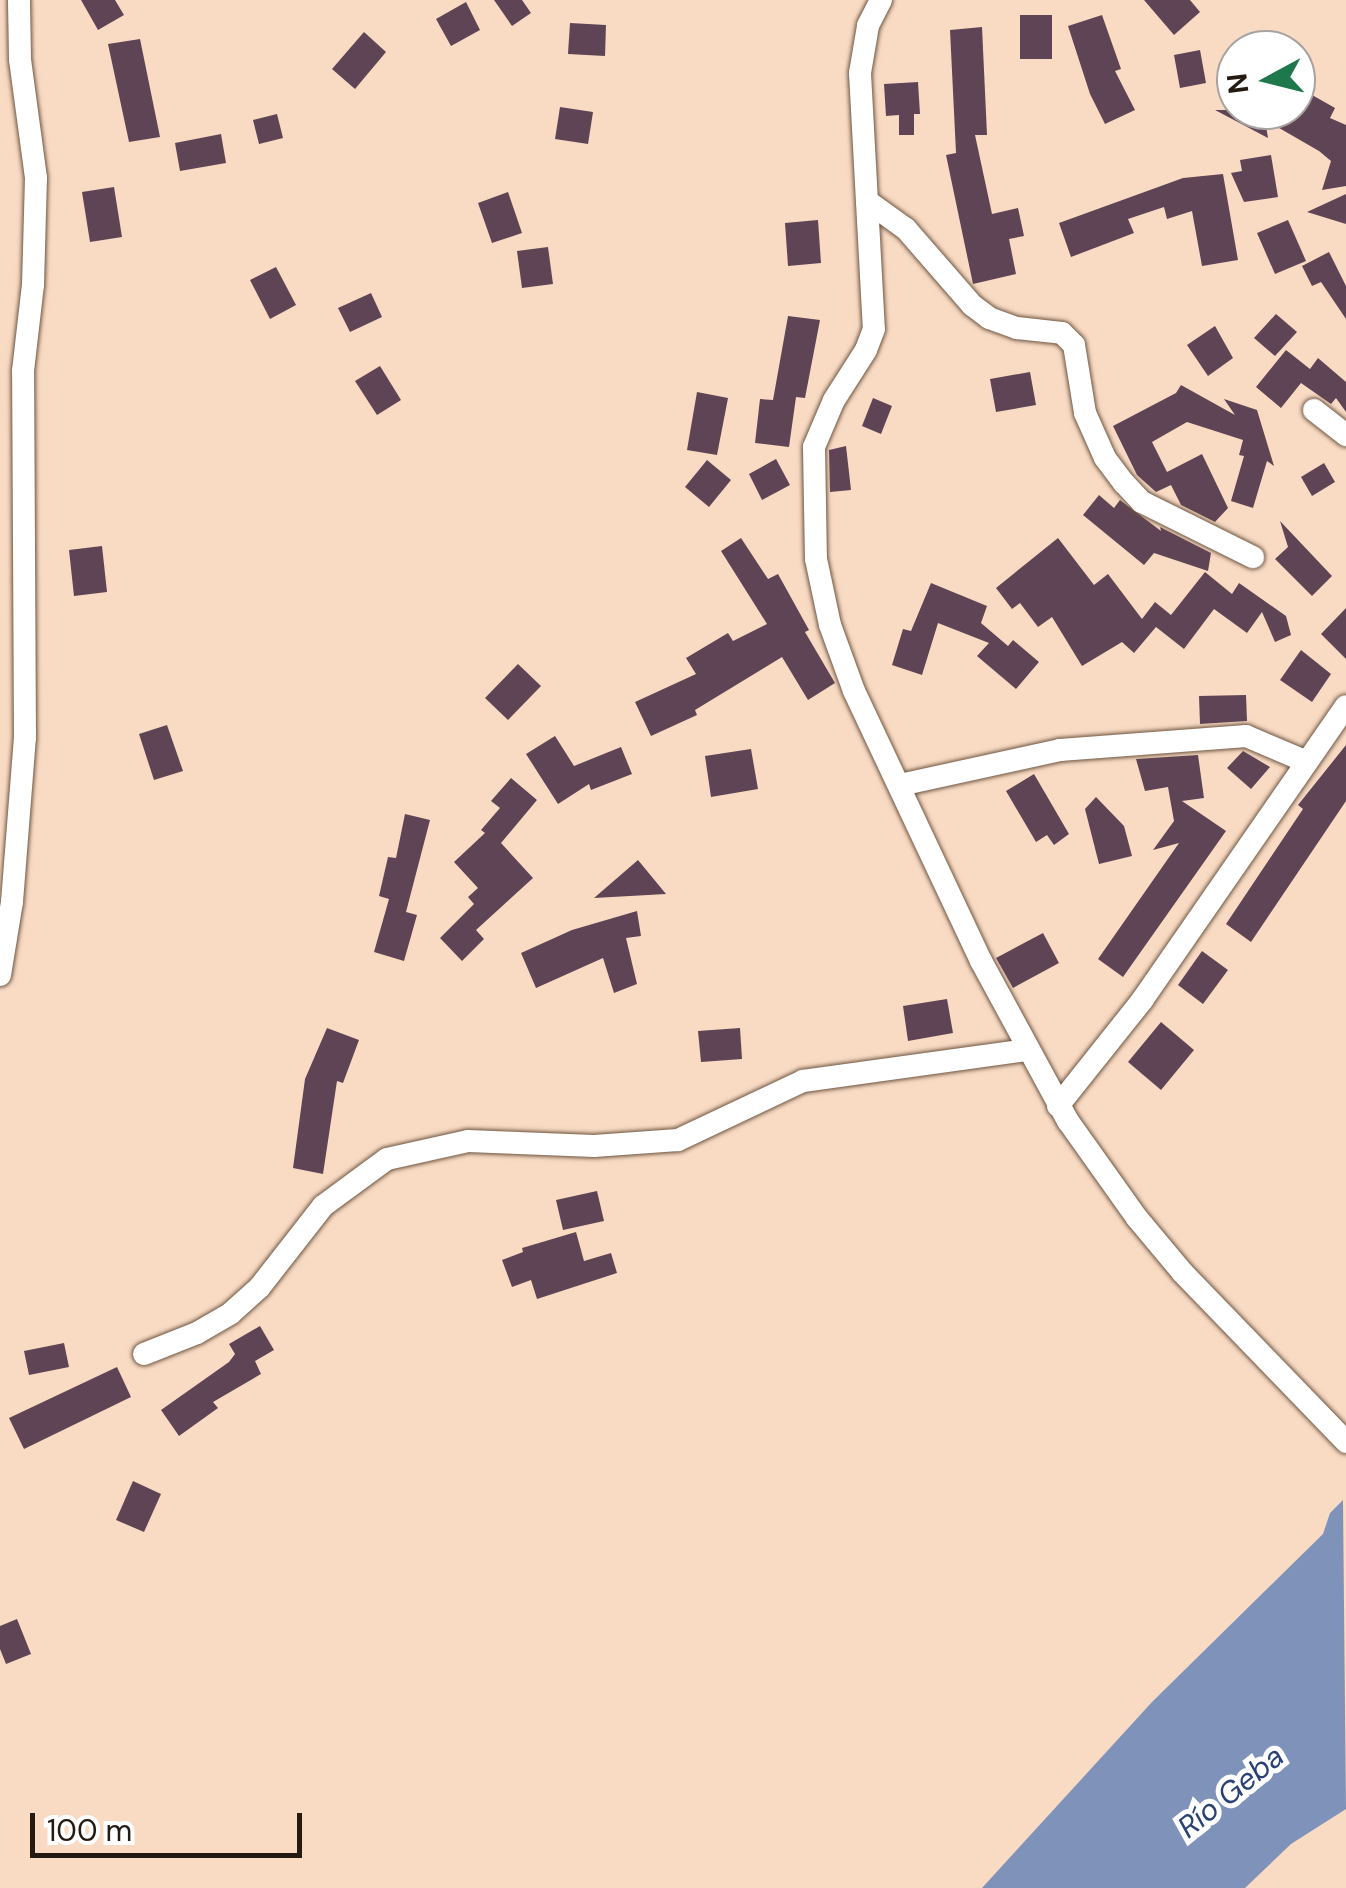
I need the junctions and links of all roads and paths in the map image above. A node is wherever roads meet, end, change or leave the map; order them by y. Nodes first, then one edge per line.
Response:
1 (19, 0) edge
2 (881, 0) edge
3 (867, 201) junction
4 (1314, 410) dead end
5 (1346, 435) edge
6 (1253, 557) dead end
7 (1346, 706) edge
8 (1307, 762) junction
9 (900, 784) junction
10 (0, 975) edge
11 (1026, 1050) junction
12 (1058, 1106) junction
13 (144, 1354) dead end
14 (1346, 1442) edge

1 - 10 street
2 - 3 street
3 - 6 street
3 - 9 street
4 - 5 street
7 - 8 street
8 - 9 street
8 - 12 street
9 - 11 street
11 - 12 street
11 - 13 street
12 - 14 street

